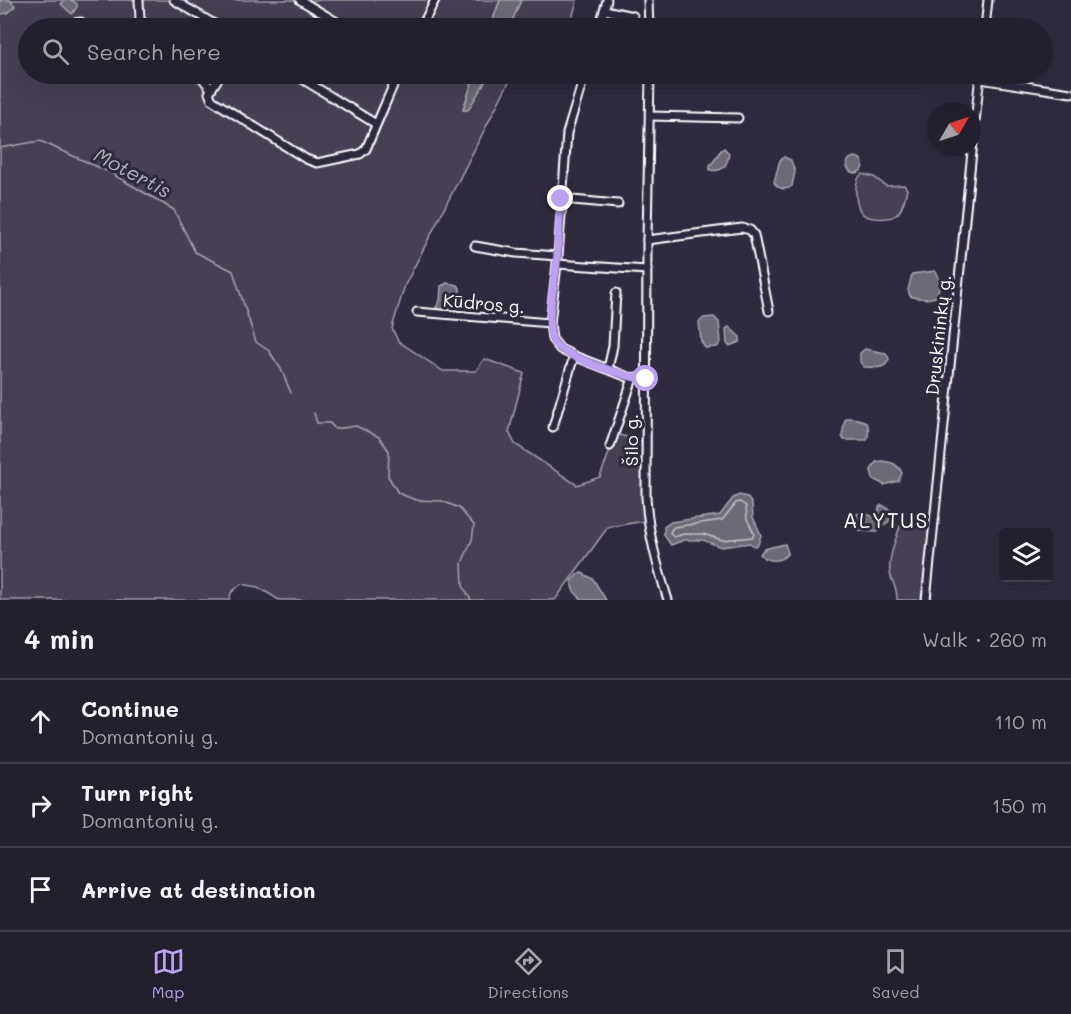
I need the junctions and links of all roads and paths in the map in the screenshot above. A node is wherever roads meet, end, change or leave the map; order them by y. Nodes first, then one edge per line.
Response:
1 (139, 0) edge
2 (174, 0) edge
3 (300, 0) edge
4 (608, 0) edge
5 (648, 0) edge
6 (988, 0) edge
7 (432, 1) edge
8 (604, 10) junction
9 (633, 16) dead end
10 (140, 18) edge
11 (204, 18) edge
12 (330, 18) edge
13 (425, 18) edge
14 (602, 18) edge
15 (649, 18) edge
16 (986, 18) edge
17 (205, 84) edge
18 (215, 84) edge
19 (310, 84) edge
20 (394, 84) edge
21 (582, 84) edge
22 (650, 84) edge
23 (979, 84) edge
24 (1023, 84) edge
25 (210, 92) junction
26 (1071, 93) edge
27 (650, 116) junction
28 (738, 118) dead end
29 (376, 124) junction
30 (561, 199) junction
31 (618, 204) dead end
32 (647, 240) junction
33 (475, 246) dead end
34 (558, 256) junction
35 (557, 264) junction
36 (647, 270) junction
37 (616, 293) dead end
38 (769, 311) dead end
39 (417, 312) dead end
40 (550, 323) junction
41 (574, 356) junction
42 (608, 369) junction
43 (633, 378) junction
44 (646, 379) junction
45 (553, 427) dead end
46 (610, 446) dead end
47 (668, 600) edge
48 (926, 600) edge

1 - 10 street
2 - 11 street
3 - 12 street
4 - 8 street
5 - 15 street
6 - 16 street
7 - 13 street
8 - 9 street
8 - 14 street
17 - 25 street
18 - 25 street
19 - 29 street
20 - 29 street
21 - 30 street
22 - 27 street, Šilo g.
23 - 48 street, Druskininkų g.
24 - 26 street
25 - 29 street
27 - 28 street
27 - 32 street, Šilo g.
30 - 31 street
30 - 34 street
32 - 36 street, Šilo g.
32 - 38 street
33 - 34 street
34 - 35 street
35 - 36 street
35 - 40 street
36 - 44 street, Šilo g.
37 - 42 street
39 - 40 street, Kūdros g.
40 - 41 street
41 - 42 street
41 - 45 street
42 - 43 street
43 - 44 street
43 - 46 street
44 - 47 street, Šilo g.

